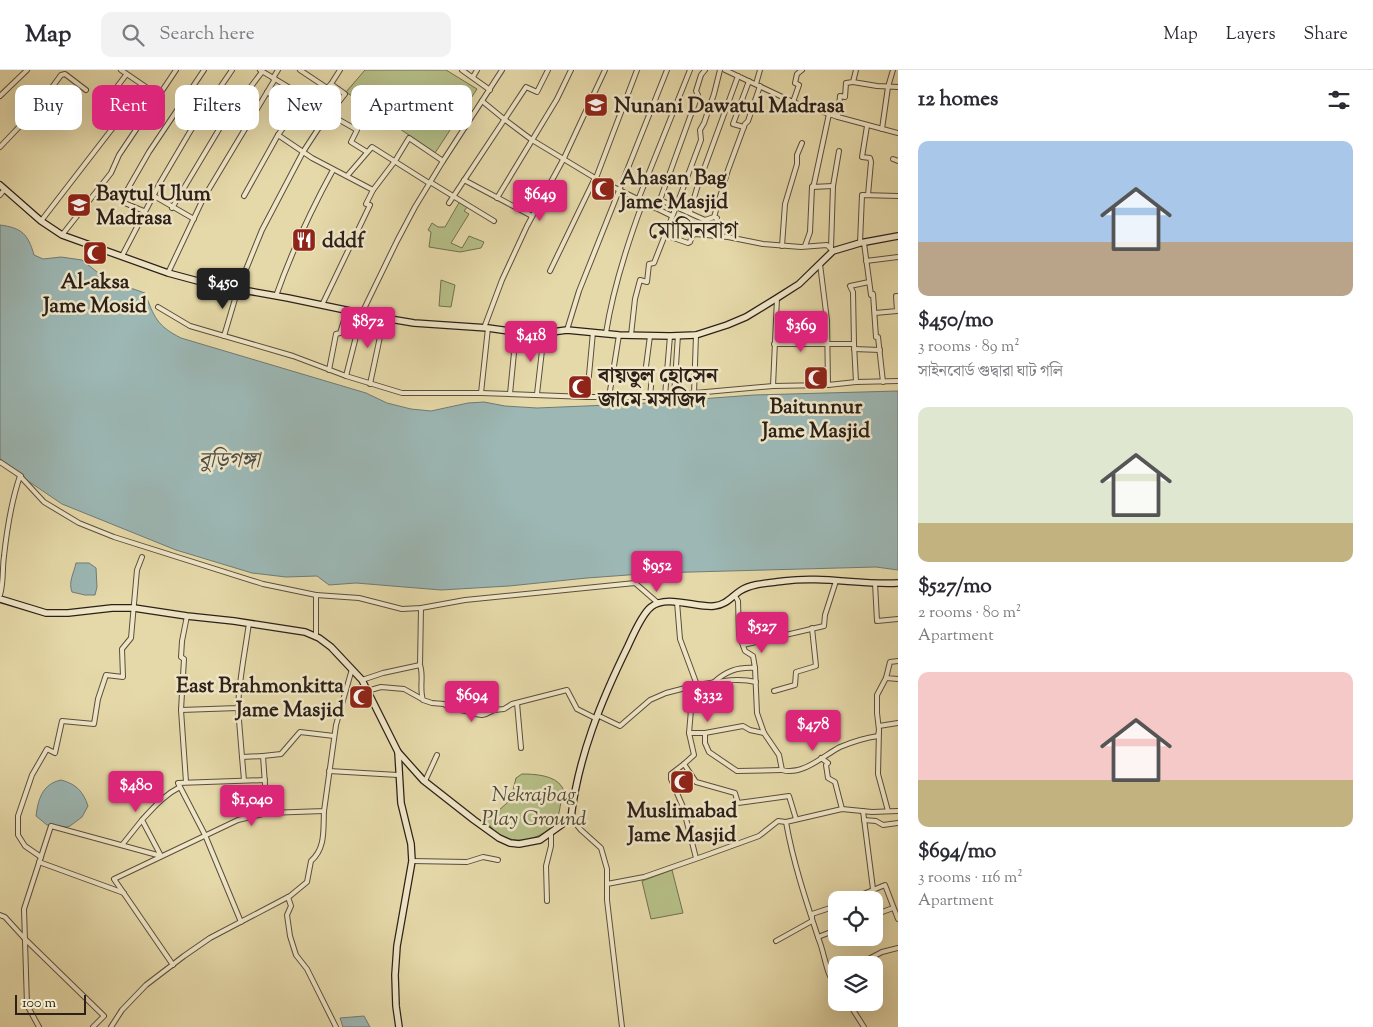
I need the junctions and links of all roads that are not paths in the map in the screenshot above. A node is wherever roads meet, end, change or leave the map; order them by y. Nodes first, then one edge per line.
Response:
1 (27, 70) edge
2 (121, 70) edge
3 (176, 70) edge
4 (204, 70) edge
5 (232, 70) edge
6 (278, 70) edge
7 (300, 70) edge
8 (340, 70) edge
9 (462, 70) edge
10 (477, 70) edge
11 (502, 70) edge
12 (548, 70) edge
13 (571, 70) edge
14 (605, 70) edge
15 (637, 70) edge
16 (667, 70) edge
17 (690, 70) edge
18 (705, 70) edge
19 (720, 70) edge
20 (725, 70) edge
21 (760, 70) edge
22 (802, 70) edge
23 (856, 70) edge
24 (893, 70) edge
25 (261, 71) edge
26 (126, 74) junction
27 (738, 76) junction
28 (473, 77) junction
29 (274, 78) junction
30 (749, 81) junction
31 (853, 82) junction
32 (331, 84) edge
33 (142, 85) edge
34 (222, 85) edge
35 (251, 85) edge
36 (285, 85) edge
37 (322, 85) edge
38 (758, 85) junction
39 (165, 87) edge
40 (888, 87) junction
41 (898, 87) edge
42 (86, 90) dead end
43 (490, 90) junction
44 (267, 92) joint
45 (0, 96) edge
46 (482, 102) junction
47 (793, 102) junction
48 (829, 114) junction
49 (838, 117) junction
50 (341, 120) edge
51 (504, 120) junction
52 (868, 126) junction
53 (744, 127) junction
54 (882, 129) junction
55 (137, 130) edge
56 (192, 130) edge
57 (219, 130) edge
58 (282, 130) edge
59 (317, 130) edge
60 (898, 133) edge
61 (278, 135) junction
62 (532, 140) junction
63 (802, 143) dead end
64 (0, 146) edge
65 (839, 151) dead end
66 (303, 152) junction
67 (367, 152) junction
68 (564, 158) junction
69 (395, 161) junction
70 (443, 161) junction
71 (334, 170) junction
72 (347, 176) junction
73 (596, 178) junction
74 (430, 182) junction
75 (462, 185) junction
76 (812, 186) junction
77 (833, 186) junction
78 (1, 190) edge
79 (373, 190) junction
80 (620, 190) junction
81 (868, 195) junction
82 (154, 196) junction
83 (244, 196) dead end
84 (455, 196) junction
85 (898, 196) edge
86 (497, 198) junction
87 (638, 200) junction
88 (660, 200) junction
89 (643, 202) junction
90 (449, 203) dead end
91 (676, 207) junction
92 (172, 208) junction
93 (654, 208) junction
94 (144, 211) junction
95 (690, 212) junction
96 (122, 216) dead end
97 (532, 216) junction
98 (672, 216) junction
99 (714, 217) junction
100 (194, 219) junction
101 (41, 221) junction
102 (494, 221) dead end
103 (139, 222) junction
104 (62, 235) junction
105 (665, 235) junction
106 (714, 236) junction
107 (898, 236) edge
108 (862, 243) junction
109 (782, 246) junction
110 (805, 246) junction
111 (832, 249) junction
112 (122, 256) junction
113 (898, 257) edge
114 (866, 261) junction
115 (820, 262) junction
116 (550, 271) dead end
117 (168, 273) junction
118 (869, 282) junction
119 (238, 289) junction
120 (276, 296) junction
121 (898, 296) edge
122 (777, 298) junction
123 (322, 306) junction
124 (158, 307) dead end
125 (347, 311) junction
126 (875, 313) junction
127 (362, 314) junction
128 (384, 318) junction
129 (486, 328) junction
130 (568, 330) junction
131 (516, 332) junction
132 (593, 332) junction
133 (544, 333) junction
134 (606, 333) junction
135 (619, 335) junction
136 (631, 335) junction
137 (678, 335) junction
138 (696, 335) junction
139 (224, 336) junction
140 (650, 336) junction
141 (670, 336) junction
142 (828, 343) junction
143 (774, 344) junction
144 (854, 344) junction
145 (854, 349) junction
146 (880, 350) junction
147 (329, 370) junction
148 (346, 376) junction
149 (898, 381) edge
150 (856, 382) junction
151 (883, 382) junction
152 (370, 384) junction
153 (828, 385) junction
154 (773, 386) junction
155 (481, 393) junction
156 (510, 394) junction
157 (538, 394) junction
158 (694, 394) junction
159 (665, 396) junction
160 (674, 396) junction
161 (587, 397) junction
162 (609, 397) junction
163 (650, 397) junction
164 (0, 462) edge
165 (29, 482) dead end
166 (142, 557) dead end
167 (836, 580) junction
168 (874, 583) junction
169 (898, 583) edge
170 (0, 594) edge
171 (316, 595) junction
172 (735, 596) junction
173 (0, 598) edge
174 (677, 602) junction
175 (658, 603) junction
176 (134, 608) junction
177 (421, 608) junction
178 (187, 616) junction
179 (898, 619) edge
180 (249, 623) junction
181 (812, 628) junction
182 (316, 637) junction
183 (743, 645) junction
184 (898, 661) edge
185 (420, 665) junction
186 (352, 668) junction
187 (755, 668) junction
188 (886, 678) junction
189 (898, 679) edge
190 (362, 680) junction
191 (756, 682) junction
192 (713, 683) junction
193 (697, 686) junction
194 (368, 691) junction
195 (774, 691) dead end
196 (423, 700) junction
197 (517, 703) junction
198 (238, 708) junction
199 (181, 710) junction
200 (596, 716) junction
201 (898, 723) edge
202 (879, 728) junction
203 (690, 733) junction
204 (705, 733) junction
205 (764, 733) junction
206 (334, 736) junction
207 (521, 748) dead end
208 (398, 752) junction
209 (436, 755) dead end
210 (263, 756) junction
211 (242, 757) junction
212 (821, 758) junction
213 (684, 764) junction
214 (782, 770) junction
215 (329, 771) junction
216 (398, 776) junction
217 (244, 780) junction
218 (265, 780) junction
219 (425, 781) junction
220 (186, 782) junction
221 (180, 787) junction
222 (842, 809) junction
223 (324, 811) junction
224 (863, 811) junction
225 (888, 811) junction
226 (898, 811) edge
227 (267, 814) junction
228 (571, 818) junction
229 (142, 820) junction
230 (796, 820) junction
231 (864, 820) junction
232 (786, 822) junction
233 (898, 823) edge
234 (551, 832) junction
235 (205, 835) junction
236 (122, 845) junction
237 (162, 856) junction
238 (41, 857) junction
239 (696, 858) junction
240 (498, 860) dead end
241 (39, 862) junction
242 (412, 862) junction
243 (607, 884) junction
244 (873, 889) junction
245 (869, 891) edge
246 (124, 893) junction
247 (288, 897) junction
248 (547, 900) dead end
249 (893, 908) junction
250 (828, 909) edge
251 (883, 912) edge
252 (0, 915) edge
253 (898, 918) edge
254 (812, 921) junction
255 (241, 922) junction
256 (828, 933) edge
257 (818, 937) junction
258 (25, 939) junction
259 (776, 941) dead end
260 (898, 948) edge
261 (874, 956) edge
262 (172, 965) junction
263 (828, 969) edge
264 (854, 1011) edge
265 (39, 1027) edge
266 (93, 1027) edge
267 (110, 1027) edge
268 (336, 1027) edge
269 (399, 1027) edge
270 (622, 1027) edge
271 (864, 1027) edge

1 - 45 street
2 - 26 street
3 - 39 street
4 - 94 street
5 - 34 street
6 - 29 street
7 - 37 street
8 - 32 street
9 - 28 street
10 - 28 street
11 - 43 street
12 - 51 street
13 - 62 street
14 - 68 street
15 - 73 street
16 - 80 street
17 - 87 street
18 - 88 street
19 - 91 street
20 - 27 street
21 - 38 street
22 - 47 street
23 - 31 street
24 - 40 street
25 - 29 street
25 - 35 street
26 - 33 street
26 - 101 street
27 - 30 street
27 - 95 street
28 - 43 street
29 - 36 street
29 - 44 street
30 - 38 street
30 - 53 street
31 - 40 street
31 - 49 street
38 - 47 street
38 - 53 street
40 - 41 street
40 - 54 street
42 - 64 street
43 - 46 street
44 - 100 street
46 - 51 street
46 - 70 street
47 - 48 street
48 - 49 street
48 - 76 street
49 - 52 street
50 - 67 street
51 - 62 street
51 - 75 street
52 - 54 street
52 - 81 street
53 - 99 street
54 - 60 street
55 - 104 street
56 - 82 street
57 - 92 street
58 - 61 street
59 - 66 street
61 - 66 street
61 - 83 street
62 - 68 street
62 - 86 street
63 - 109 street
65 - 77 street
66 - 71 street
66 - 119 street
67 - 69 street
67 - 72 street
68 - 73 street
68 - 97 street
69 - 70 street
69 - 74 street
69 - 79 street
70 - 74 street
71 - 72 street
71 - 120 street
72 - 79 street
73 - 80 street
73 - 116 street
74 - 84 street
74 - 127 street
75 - 84 street
75 - 86 street
76 - 77 street
76 - 110 street
77 - 111 street
78 - 101 street
79 - 123 street
80 - 87 street
80 - 130 street
81 - 85 street
81 - 108 street
82 - 92 street
82 - 94 street
84 - 90 street
84 - 102 street
86 - 97 street
87 - 89 street
88 - 91 street
88 - 93 street
89 - 93 street
89 - 134 street
91 - 95 street
91 - 98 street
92 - 100 street
93 - 98 street
94 - 103 street
95 - 99 street
96 - 103 street
97 - 129 street
98 - 105 street
99 - 106 street
100 - 117 street
101 - 104 street
103 - 112 street
104 - 112 street
105 - 106 street
105 - 136 street
106 - 109 street
107 - 108 street
108 - 111 street
108 - 114 street
109 - 110 street
110 - 111 street
111 - 115 street
112 - 117 street
113 - 114 street
114 - 118 street
115 - 122 street
115 - 142 street
117 - 119 street
118 - 126 street
118 - 144 street
119 - 120 street
119 - 139 street
120 - 123 street
121 - 126 street
122 - 138 street
122 - 143 street
123 - 125 street
124 - 139 street
125 - 127 street
125 - 147 street
126 - 146 street
127 - 128 street
127 - 148 street
128 - 129 street
128 - 152 street
129 - 131 street
129 - 155 street
130 - 132 street
130 - 133 street
131 - 133 street
131 - 156 street
132 - 134 street
132 - 161 street
133 - 157 street
134 - 135 street
135 - 136 street
135 - 162 street
136 - 140 street
137 - 138 street
137 - 141 street
137 - 160 street
138 - 158 street
139 - 147 street
140 - 141 street
140 - 163 street
141 - 159 street
142 - 143 street
142 - 144 street
142 - 153 street
143 - 154 street
144 - 145 street
145 - 146 street
145 - 150 street
146 - 151 street
147 - 148 street
148 - 152 street
149 - 151 street
150 - 151 street
150 - 153 street
152 - 155 street
153 - 154 street
154 - 158 street
155 - 156 street
156 - 157 street
157 - 161 street
158 - 160 street
159 - 160 street
159 - 163 street
161 - 162 street
162 - 163 street
164 - 165 street
166 - 176 street
167 - 168 street
167 - 172 street
167 - 181 street
168 - 169 street
168 - 179 street
170 - 171 street
171 - 177 street
171 - 182 street
172 - 174 street
172 - 183 street
173 - 176 street
174 - 175 street
174 - 193 street
175 - 177 street
175 - 200 street
176 - 178 street
176 - 238 street
177 - 185 street
178 - 180 street
178 - 199 street
180 - 182 street
180 - 198 street
181 - 183 street
181 - 195 street
182 - 186 street
183 - 187 street
184 - 188 street
185 - 190 street
185 - 196 street
186 - 190 street
186 - 206 street
187 - 191 street
187 - 192 street
188 - 189 street
188 - 202 street
190 - 194 street
191 - 192 street
191 - 205 street
192 - 193 street
193 - 200 street
193 - 203 street
194 - 196 street
194 - 208 street
196 - 197 street
197 - 200 street
197 - 207 street
198 - 199 street
198 - 211 street
199 - 220 street
200 - 228 street
201 - 202 street
202 - 212 street
202 - 225 street
203 - 204 street
203 - 213 street
204 - 205 street
204 - 214 street
205 - 214 street
206 - 210 street
206 - 215 street
208 - 216 street
208 - 219 street
209 - 219 street
210 - 211 street
210 - 218 street
211 - 217 street
212 - 214 street
212 - 222 street
213 - 230 street
213 - 239 street
215 - 216 street
215 - 223 street
216 - 242 street
217 - 218 street
217 - 220 street
218 - 227 street
219 - 234 street
220 - 221 street
221 - 229 street
221 - 235 street
222 - 224 street
222 - 230 street
223 - 227 street
223 - 247 street
224 - 225 street
224 - 231 street
225 - 226 street
227 - 235 street
228 - 234 street
228 - 243 street
229 - 236 street
229 - 237 street
230 - 232 street
231 - 233 street
231 - 244 street
232 - 239 street
232 - 254 street
234 - 248 street
235 - 237 street
235 - 255 street
236 - 237 street
236 - 238 street
237 - 246 street
238 - 241 street
239 - 243 street
240 - 242 street
241 - 246 street
241 - 258 street
242 - 269 street
243 - 270 street
244 - 245 street
244 - 249 street
246 - 262 street
247 - 255 street
247 - 268 street
249 - 251 street
249 - 253 street
250 - 254 street
252 - 258 street
254 - 257 street
254 - 259 street
255 - 262 street
256 - 257 street
257 - 263 street
258 - 265 street
258 - 266 street
260 - 261 street
262 - 267 street
264 - 271 street

